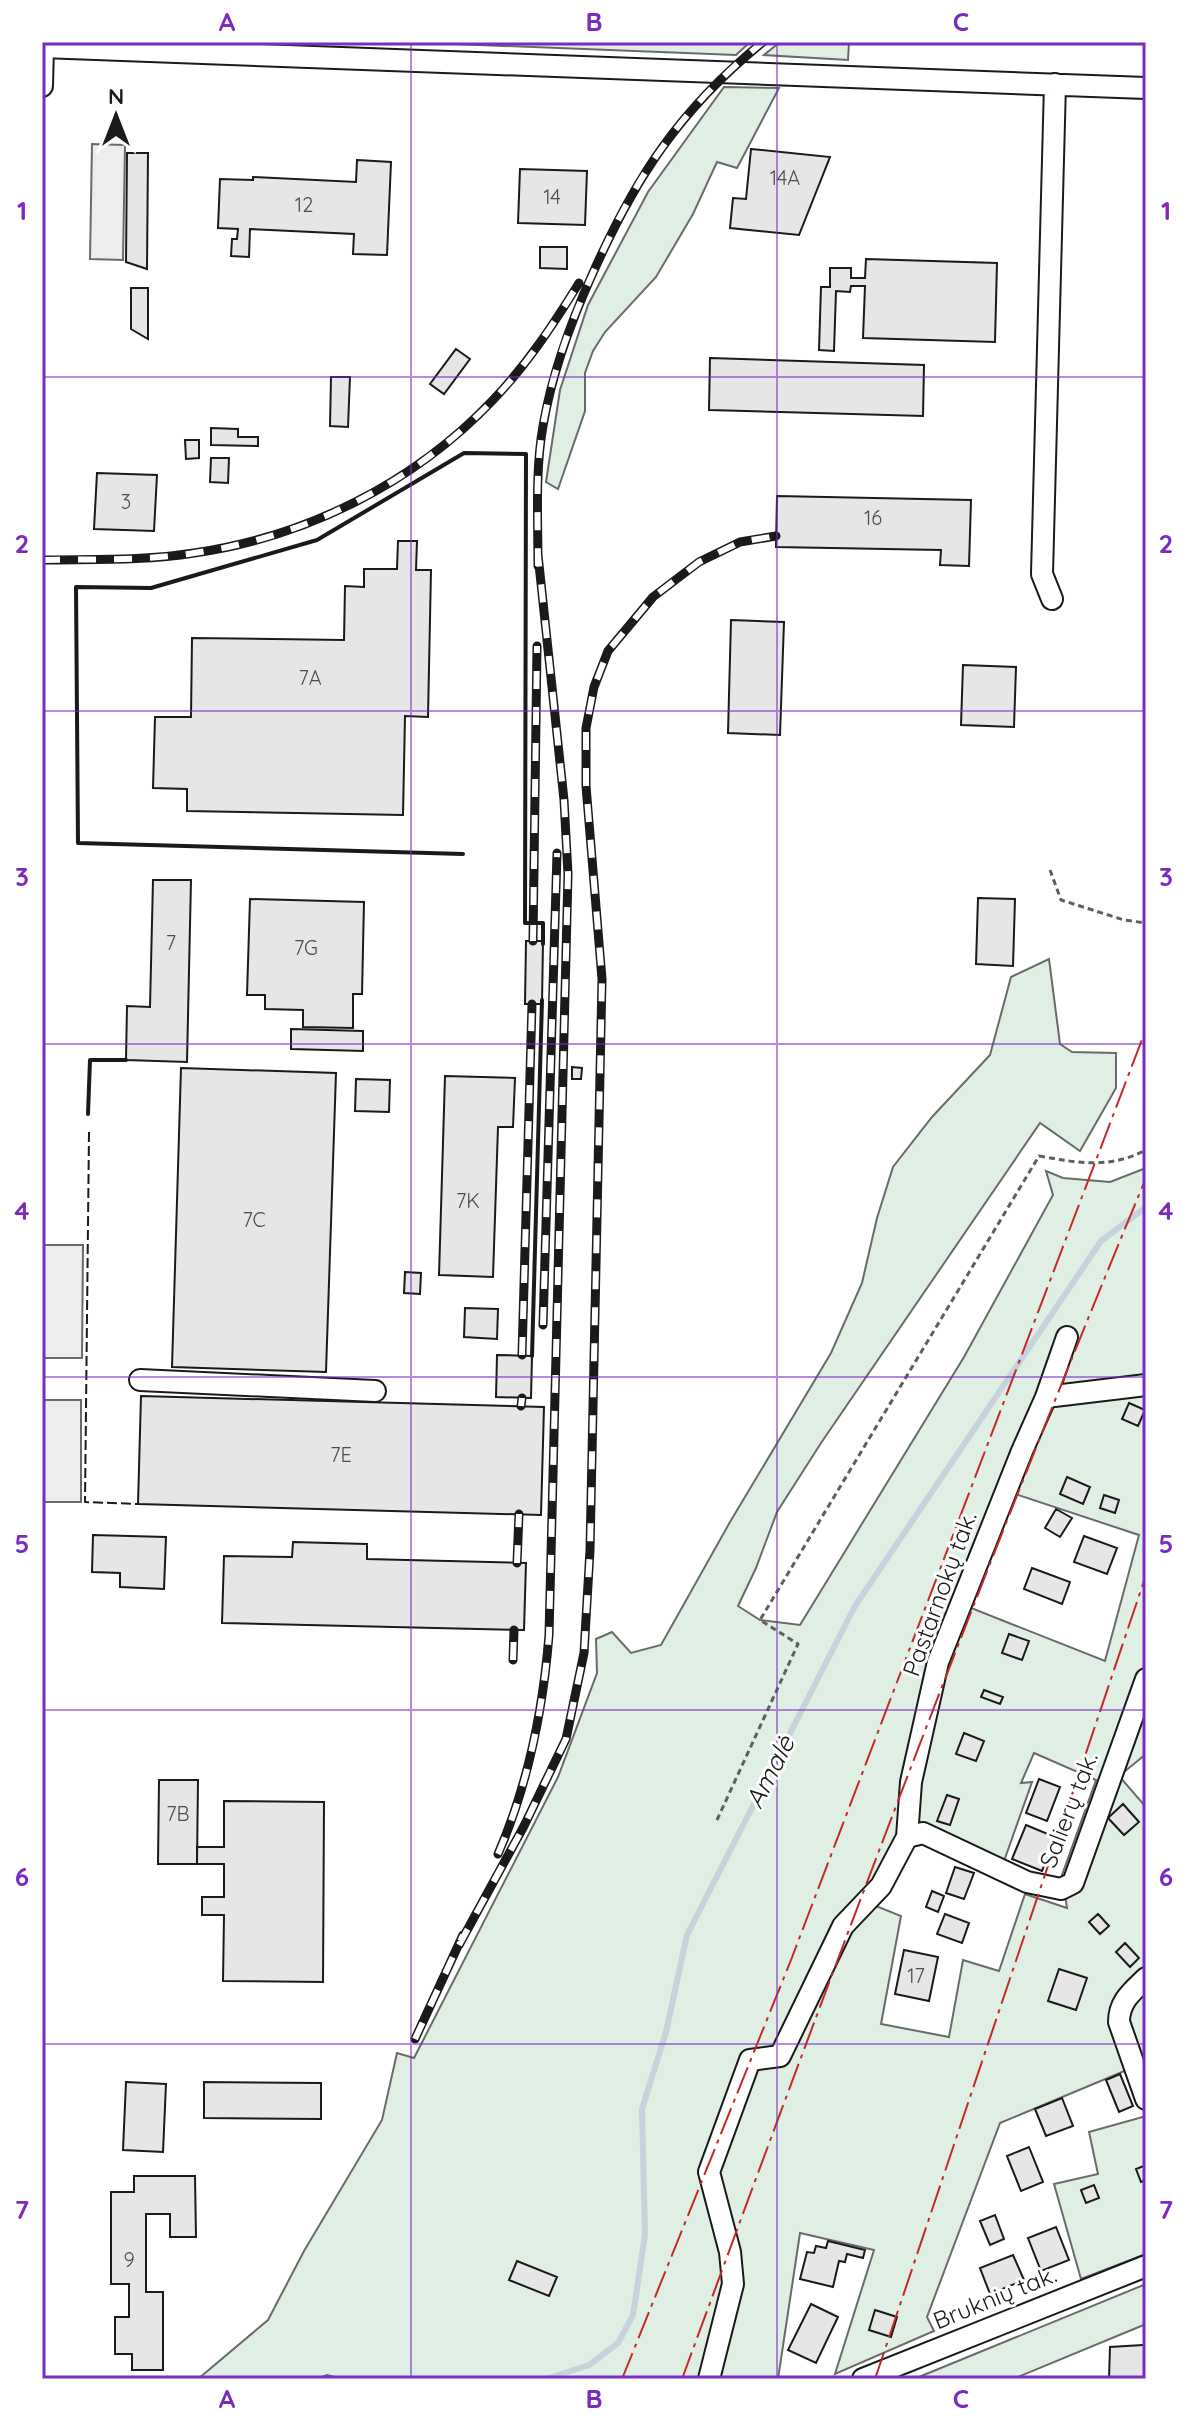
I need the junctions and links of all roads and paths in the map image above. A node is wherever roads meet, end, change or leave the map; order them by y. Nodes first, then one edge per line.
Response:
1 (43, 47) edge
2 (1055, 84) junction
3 (42, 86) edge
4 (1146, 88) edge
5 (1052, 599) dead end
6 (1050, 870) dead end
7 (1146, 923) edge
8 (1146, 1150) edge
9 (1067, 1337) dead end
10 (140, 1380) dead end
11 (1146, 1385) edge
12 (375, 1391) dead end
13 (1046, 1397) junction
14 (1146, 1679) edge
15 (717, 1820) dead end
16 (907, 1837) junction
17 (1146, 1978) edge
18 (1146, 2099) edge
19 (1146, 2266) edge
20 (709, 2379) edge
21 (863, 2379) edge

1 - 2 street
1 - 3 street
2 - 4 street
2 - 5 street
6 - 7 path
8 - 15 path
9 - 13 street, Pastarnokų tak.
10 - 12 street
11 - 13 street
13 - 16 street, Pastarnokų tak.
14 - 16 street, Salierų tak.
16 - 20 street, Pastarnokų tak.
17 - 18 street
19 - 21 street, Bruknių tak.

